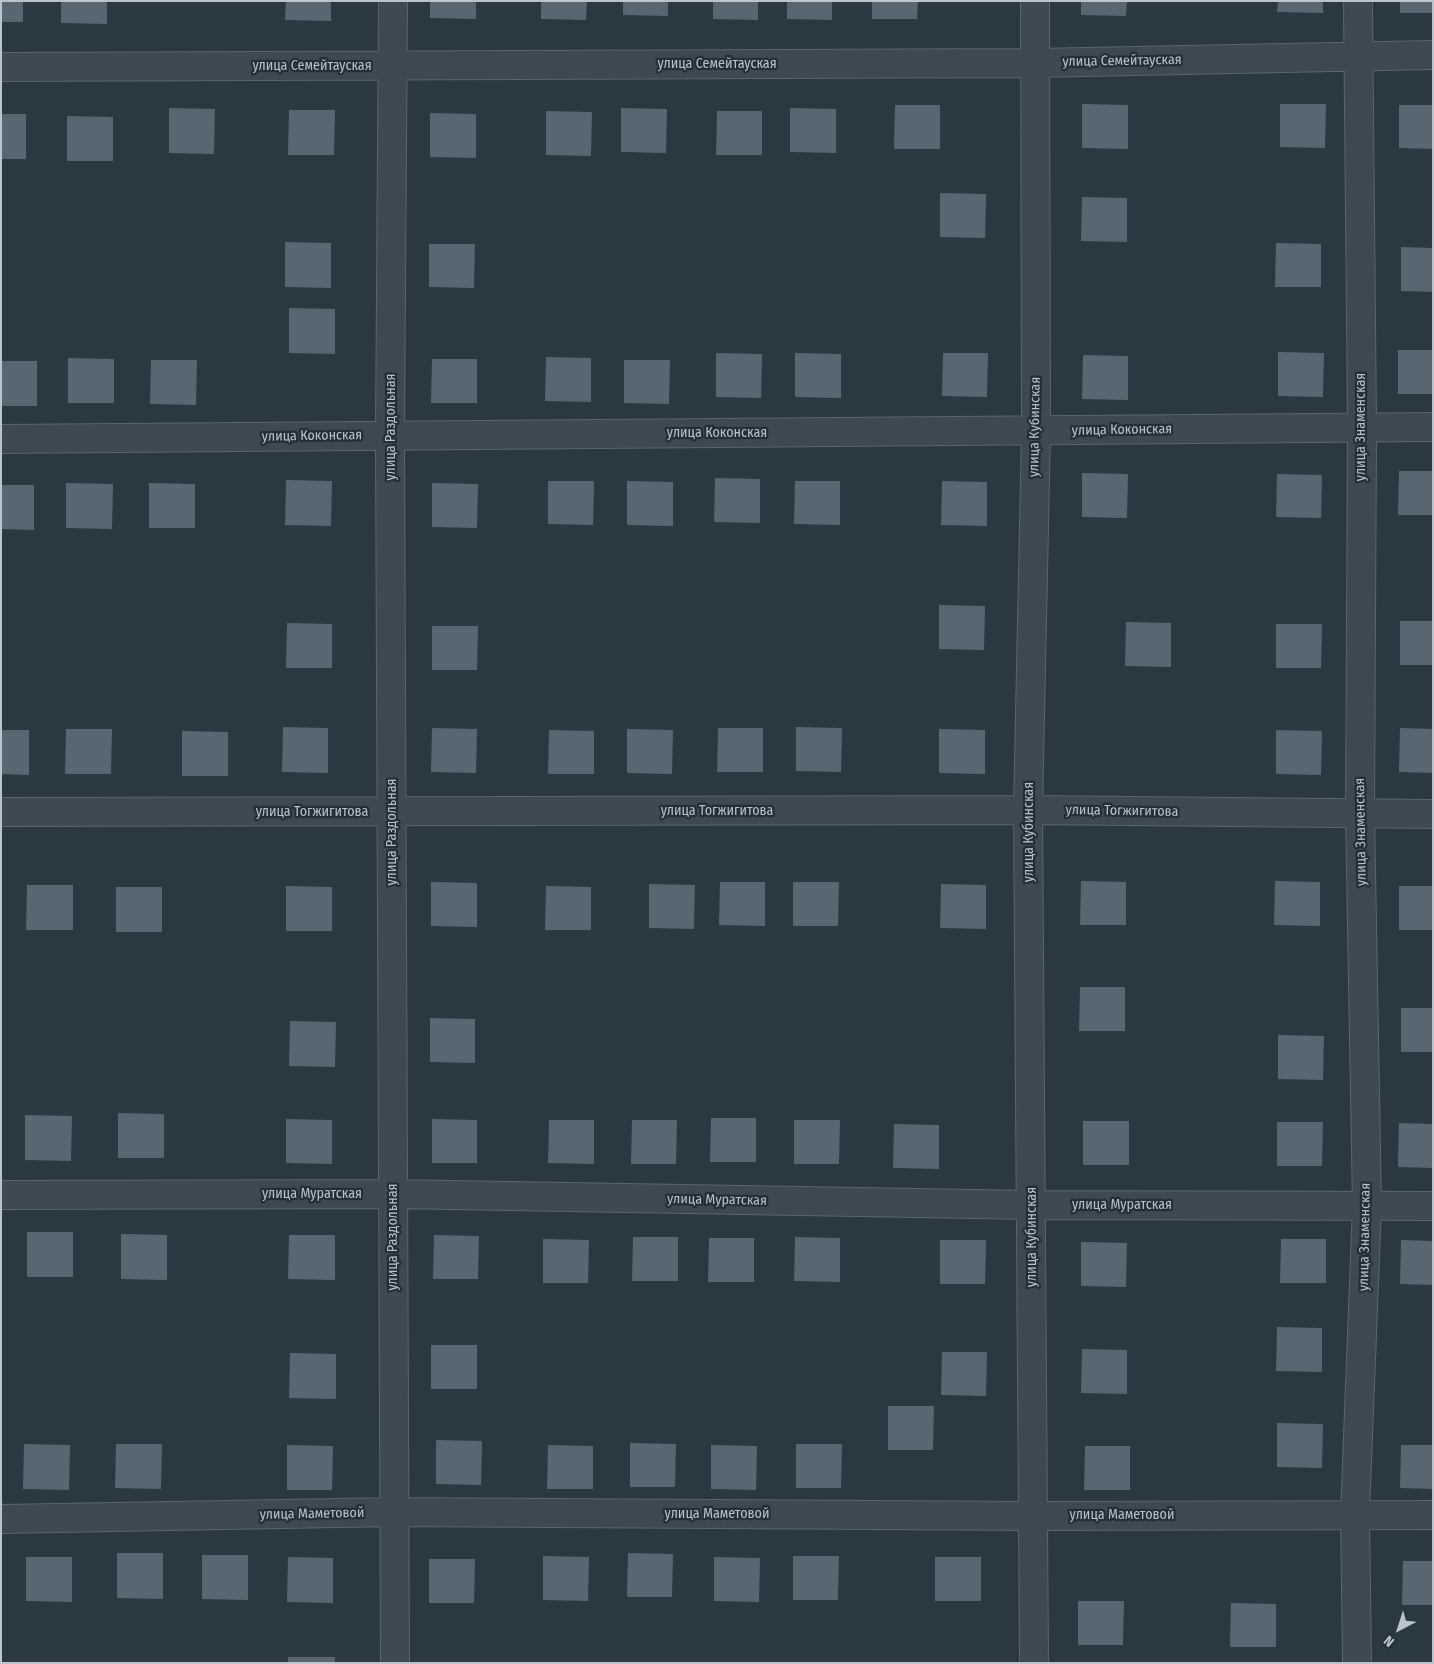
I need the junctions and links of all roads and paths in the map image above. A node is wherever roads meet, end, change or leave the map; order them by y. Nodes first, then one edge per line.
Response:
1 (393, 1) edge
2 (1035, 1) edge
3 (1358, 1) edge
4 (1358, 55) junction
5 (1433, 55) edge
6 (1036, 63) junction
7 (1, 66) edge
8 (392, 66) junction
9 (1433, 427) edge
10 (1362, 428) junction
11 (1036, 431) junction
12 (390, 435) junction
13 (1, 439) edge
14 (1028, 810) junction
15 (1, 812) edge
16 (392, 812) junction
17 (1360, 814) junction
18 (1433, 814) edge
19 (393, 1194) junction
20 (1, 1195) edge
21 (1032, 1205) junction
22 (1367, 1205) junction
23 (1433, 1206) edge
24 (394, 1512) junction
25 (1355, 1514) junction
26 (1433, 1515) edge
27 (1034, 1516) junction
28 (1, 1519) edge
29 (395, 1663) edge
30 (1034, 1663) edge
31 (1357, 1663) edge

1 - 8 street, улица Раздольная
2 - 6 street, улица Кубинская
3 - 4 street, улица Знаменская
4 - 5 street, улица Семейтауская
4 - 6 street, улица Семейтауская
4 - 10 street, улица Знаменская
6 - 8 street, улица Семейтауская
6 - 11 street, улица Кубинская
7 - 8 street, улица Семейтауская
8 - 12 street, улица Раздольная
9 - 10 street, улица Коконская
10 - 11 street, улица Коконская
10 - 17 street, улица Знаменская
11 - 12 street, улица Коконская
11 - 14 street, улица Кубинская
12 - 13 street, улица Коконская
12 - 16 street, улица Раздольная
14 - 16 street, улица Тогжигитова
14 - 17 street, улица Тогжигитова
14 - 21 street, улица Кубинская
15 - 16 street, улица Тогжигитова
16 - 19 street, улица Раздольная
17 - 18 street, улица Тогжигитова
17 - 22 street, улица Знаменская
19 - 20 street, улица Муратская
19 - 21 street, улица Муратская
19 - 24 street, улица Раздольная
21 - 22 street, улица Муратская
21 - 27 street, улица Кубинская
22 - 23 street, улица Муратская
22 - 25 street, улица Знаменская
24 - 27 street, улица Маметовой
24 - 28 street, улица Маметовой
24 - 29 street, улица Раздольная
25 - 26 street, улица Маметовой
25 - 27 street, улица Маметовой
25 - 31 street, улица Знаменская
27 - 30 street, улица Кубинская

